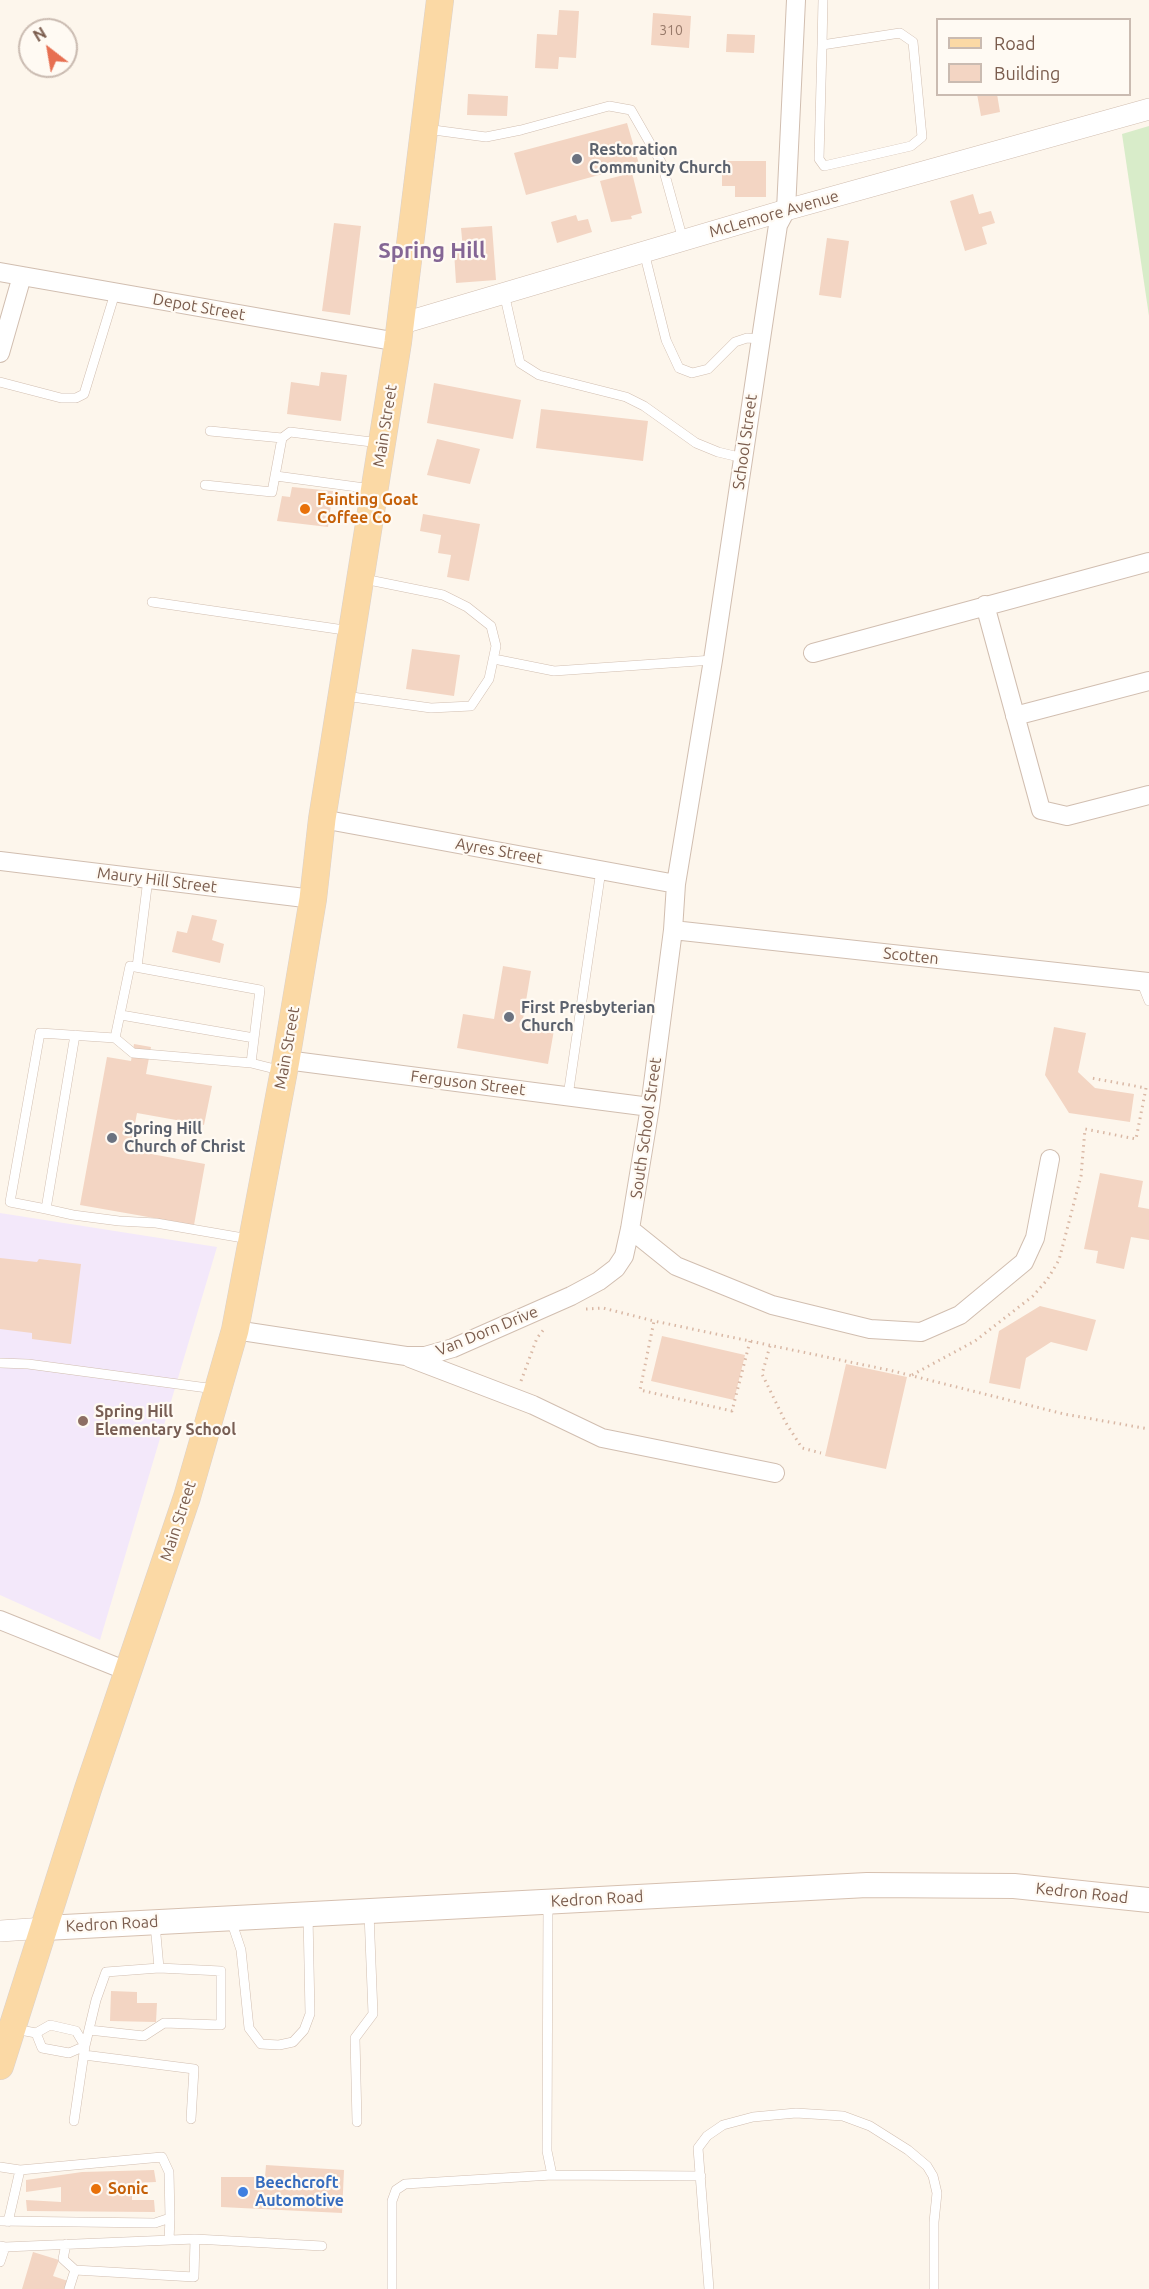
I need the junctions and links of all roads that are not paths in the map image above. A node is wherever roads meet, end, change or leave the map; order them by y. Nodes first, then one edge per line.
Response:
1 (440, 0) edge
2 (796, 0) edge
3 (823, 0) edge
4 (822, 45) junction
5 (1149, 109) edge
6 (424, 129) junction
7 (786, 210) junction
8 (683, 240) junction
9 (644, 252) junction
10 (0, 272) edge
11 (22, 276) junction
12 (115, 292) junction
13 (504, 293) junction
14 (399, 333) junction
15 (761, 339) junction
16 (0, 353) edge
17 (0, 382) edge
18 (210, 431) dead end
19 (282, 438) junction
20 (382, 443) junction
21 (743, 458) junction
22 (276, 476) junction
23 (205, 485) dead end
24 (375, 489) junction
25 (1149, 562) edge
26 (361, 578) junction
27 (152, 602) dead end
28 (985, 605) junction
29 (353, 631) junction
30 (813, 653) dead end
31 (494, 659) junction
32 (713, 660) junction
33 (1149, 681) edge
34 (342, 696) junction
35 (1015, 716) junction
36 (1149, 795) edge
37 (322, 819) junction
38 (0, 861) edge
39 (601, 870) junction
40 (148, 879) junction
41 (676, 884) junction
42 (313, 899) junction
43 (673, 930) junction
44 (137, 967) junction
45 (1145, 981) edge
46 (1149, 1001) edge
47 (121, 1015) junction
48 (75, 1035) junction
49 (115, 1038) junction
50 (254, 1038) junction
51 (251, 1064) junction
52 (285, 1065) junction
53 (568, 1096) junction
54 (650, 1107) junction
55 (1050, 1159) dead end
56 (45, 1209) junction
57 (630, 1229) junction
58 (252, 1239) junction
59 (235, 1330) junction
60 (406, 1356) junction
61 (0, 1364) edge
62 (218, 1389) junction
63 (775, 1473) dead end
64 (0, 1620) edge
65 (128, 1671) junction
66 (1149, 1900) edge
67 (548, 1901) junction
68 (369, 1911) junction
69 (308, 1914) junction
70 (230, 1918) junction
71 (155, 1922) junction
72 (45, 1928) junction
73 (0, 1931) edge
74 (159, 1968) junction
75 (89, 2030) junction
76 (24, 2031) junction
77 (84, 2050) junction
78 (0, 2066) edge
79 (191, 2119) dead end
80 (74, 2121) dead end
81 (357, 2122) dead end
82 (0, 2167) edge
83 (20, 2170) junction
84 (552, 2175) junction
85 (701, 2176) junction
86 (170, 2218) junction
87 (4, 2222) edge
88 (195, 2239) junction
89 (169, 2240) junction
90 (66, 2244) junction
91 (322, 2246) dead end
92 (2, 2247) edge
93 (0, 2262) edge
94 (75, 2270) junction
95 (69, 2289) edge
96 (392, 2289) edge
97 (710, 2289) edge
98 (933, 2289) edge

1 - 6 main road, Main Street
2 - 7 street, School Street
3 - 4 lane
4 - 4 lane
5 - 7 street, McLemore Avenue
6 - 8 lane
6 - 14 main road, Main Street
7 - 8 street, McLemore Avenue
7 - 15 street, School Street
8 - 9 street, McLemore Avenue
9 - 13 street, McLemore Avenue
9 - 15 lane
10 - 11 street, Depot Street
11 - 12 street, Depot Street
11 - 16 street
12 - 14 street, Depot Street
12 - 17 lane
13 - 14 street, McLemore Avenue
13 - 21 lane
14 - 20 main road, Main Street
15 - 21 street, School Street
18 - 19 lane
19 - 20 lane
19 - 22 lane
20 - 24 main road, Main Street
21 - 32 street, School Street
22 - 23 lane
22 - 24 lane
24 - 26 main road, Main Street
25 - 28 street
26 - 29 main road, Main Street
26 - 31 lane
27 - 29 lane
28 - 30 street
28 - 35 street
29 - 34 main road, Main Street
31 - 32 lane
31 - 34 lane
32 - 41 street, School Street
33 - 35 street
34 - 37 main road, Main Street
35 - 36 street
37 - 39 street, Ayres Street
37 - 42 main road, Main Street
38 - 40 street, Maury Hill Street
39 - 41 street, Ayres Street
39 - 53 lane
40 - 42 street, Maury Hill Street
40 - 44 lane
41 - 43 street, South School Street
42 - 52 main road, Main Street
43 - 45 street, Scotten
43 - 54 street, South School Street
44 - 47 lane
44 - 50 lane
45 - 46 lane
47 - 49 lane
47 - 50 lane
48 - 49 lane
48 - 56 lane
48 - 56 lane
49 - 51 lane
50 - 51 lane
51 - 52 lane
52 - 53 street, Ferguson Street
52 - 58 main road, Main Street
53 - 54 street, Ferguson Street
54 - 57 street, South School Street
55 - 57 street
56 - 58 lane
57 - 60 street, Van Dorn Drive
58 - 59 main road, Main Street
59 - 60 street, Van Dorn Drive
59 - 62 main road, Main Street
60 - 63 street
61 - 62 lane
62 - 65 main road, Main Street
64 - 65 street
65 - 72 main road, Main Street
66 - 67 main road, Kedron Road
67 - 68 main road, Kedron Road
67 - 84 lane
68 - 69 main road, Kedron Road
68 - 81 lane
69 - 70 main road, Kedron Road
69 - 70 lane
70 - 71 main road, Kedron Road
71 - 72 main road, Kedron Road
71 - 74 lane
72 - 73 street
72 - 76 main road, Main Street
74 - 75 lane
74 - 75 lane
75 - 77 lane
76 - 77 lane
76 - 77 lane
76 - 78 main road, Main Street
77 - 79 lane
77 - 80 lane
82 - 83 lane
83 - 86 lane
83 - 87 lane
84 - 85 lane
84 - 96 lane
85 - 97 lane
85 - 98 lane
86 - 87 lane
86 - 89 lane
88 - 89 lane
88 - 91 lane
88 - 94 lane
89 - 90 lane
90 - 92 lane
90 - 94 lane
92 - 93 lane
94 - 95 lane

